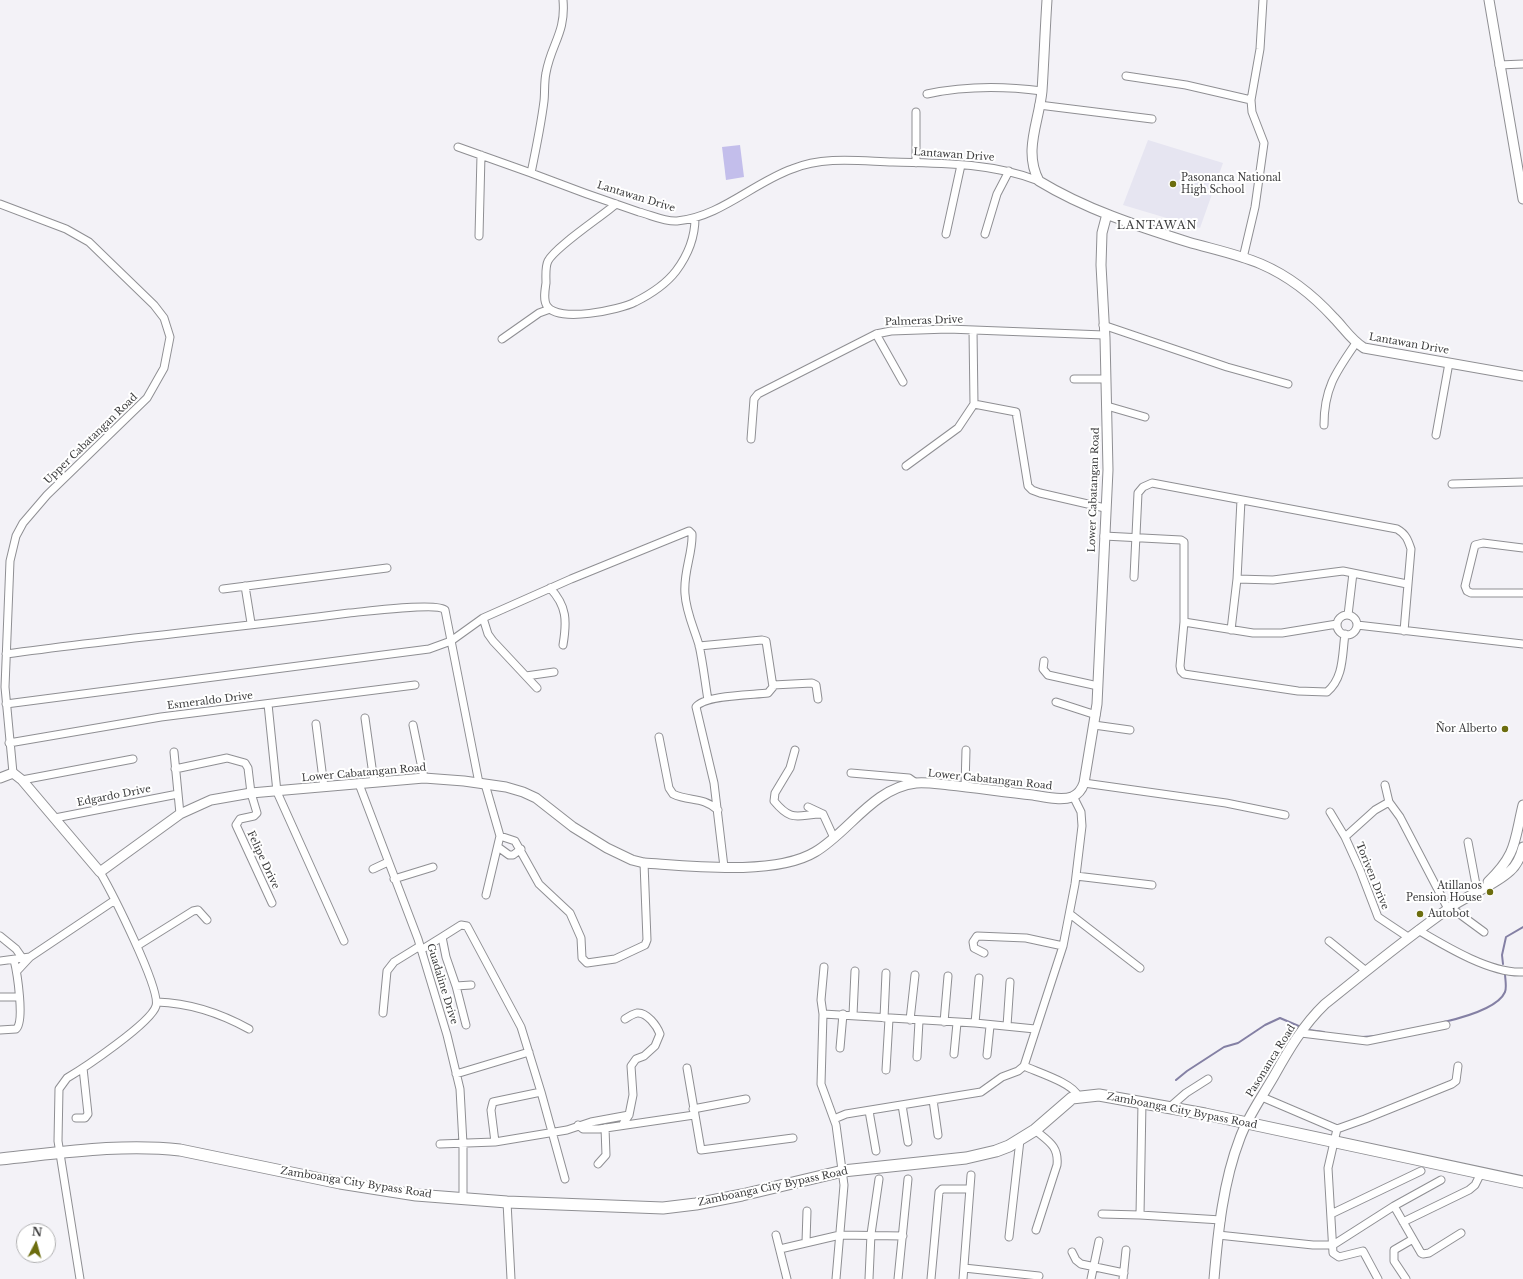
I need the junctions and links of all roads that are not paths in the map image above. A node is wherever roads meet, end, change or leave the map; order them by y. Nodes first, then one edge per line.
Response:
1 (564, 0) edge
2 (1047, 0) edge
3 (1263, 0) edge
4 (1489, 0) edge
5 (1523, 64) edge
6 (1498, 65) junction
7 (1126, 76) dead end
8 (1042, 91) junction
9 (927, 94) dead end
10 (1251, 100) junction
11 (1039, 105) junction
12 (916, 112) dead end
13 (1152, 119) dead end
14 (458, 147) dead end
15 (481, 155) junction
16 (916, 163) junction
17 (961, 165) junction
18 (1009, 171) junction
19 (531, 173) junction
20 (1039, 181) junction
21 (1522, 193) edge
22 (0, 204) edge
23 (616, 204) junction
24 (1107, 214) junction
25 (695, 218) junction
26 (946, 234) dead end
27 (985, 234) dead end
28 (480, 236) dead end
29 (1243, 258) junction
30 (550, 309) junction
31 (1103, 325) junction
32 (972, 330) junction
33 (876, 334) junction
34 (1104, 335) junction
35 (502, 339) dead end
36 (1356, 343) junction
37 (1449, 362) junction
38 (1523, 376) edge
39 (1074, 379) dead end
40 (1106, 379) junction
41 (903, 382) dead end
42 (1288, 384) dead end
43 (974, 404) junction
44 (1107, 406) junction
45 (1145, 417) dead end
46 (1324, 425) dead end
47 (1436, 435) dead end
48 (751, 439) dead end
49 (906, 466) dead end
50 (1523, 482) edge
51 (1452, 484) dead end
52 (1241, 500) junction
53 (1105, 508) junction
54 (1104, 536) junction
55 (1136, 538) junction
56 (1523, 548) edge
57 (387, 568) dead end
58 (1353, 573) junction
59 (1134, 577) dead end
60 (1237, 579) junction
61 (1407, 584) junction
62 (245, 586) junction
63 (550, 588) junction
64 (223, 589) dead end
65 (1523, 593) edge
66 (1348, 615) junction
67 (483, 618) junction
68 (1184, 622) junction
69 (251, 624) junction
70 (1337, 624) junction
71 (1357, 625) junction
72 (1232, 630) junction
73 (1404, 631) junction
74 (1345, 634) junction
75 (451, 640) junction
76 (1523, 644) edge
77 (563, 645) dead end
78 (699, 646) junction
79 (6, 654) junction
80 (1044, 661) dead end
81 (554, 672) dead end
82 (526, 676) junction
83 (415, 685) dead end
84 (773, 685) junction
85 (1098, 686) junction
86 (537, 688) dead end
87 (818, 699) dead end
88 (708, 700) junction
89 (1056, 702) dead end
90 (6, 704) junction
91 (268, 704) junction
92 (365, 718) dead end
93 (1095, 720) junction
94 (316, 724) dead end
95 (413, 725) dead end
96 (1130, 730) dead end
97 (659, 737) dead end
98 (9, 743) junction
99 (795, 750) dead end
100 (966, 750) dead end
101 (174, 752) dead end
102 (134, 759) dead end
103 (175, 769) junction
104 (14, 773) junction
105 (851, 773) dead end
106 (0, 778) edge
107 (424, 778) junction
108 (22, 780) junction
109 (374, 782) junction
110 (482, 783) junction
111 (916, 783) junction
112 (1084, 783) junction
113 (359, 784) junction
114 (1385, 785) dead end
115 (965, 787) junction
116 (324, 788) junction
117 (277, 792) junction
118 (251, 793) junction
119 (178, 794) junction
120 (1073, 796) junction
121 (1389, 802) junction
122 (1523, 805) edge
123 (808, 807) dead end
124 (718, 810) junction
125 (1330, 812) dead end
126 (180, 814) junction
127 (823, 814) junction
128 (1285, 815) dead end
129 (55, 818) junction
130 (500, 836) junction
131 (1345, 837) junction
132 (834, 838) junction
133 (1468, 842) dead end
134 (498, 847) junction
135 (1523, 847) edge
136 (522, 849) junction
137 (1520, 861) edge
138 (388, 862) junction
139 (644, 863) junction
140 (433, 867) dead end
141 (724, 867) junction
142 (373, 869) dead end
143 (100, 872) junction
144 (1076, 876) junction
145 (394, 879) junction
146 (1152, 885) dead end
147 (1480, 889) junction
148 (486, 895) dead end
149 (115, 900) junction
150 (272, 902) dead end
151 (1449, 908) junction
152 (1070, 914) junction
153 (207, 920) dead end
154 (1418, 930) junction
155 (1484, 932) dead end
156 (0, 936) edge
157 (442, 937) junction
158 (1408, 937) junction
159 (344, 941) dead end
160 (1329, 941) dead end
161 (137, 946) junction
162 (1063, 946) junction
163 (420, 948) junction
164 (984, 953) dead end
165 (30, 956) junction
166 (23, 959) junction
167 (14, 960) junction
168 (0, 961) edge
169 (824, 967) dead end
170 (1140, 968) dead end
171 (16, 971) junction
172 (856, 971) dead end
173 (1366, 971) junction
174 (886, 972) dead end
175 (1523, 972) edge
176 (915, 975) dead end
177 (948, 976) dead end
178 (979, 978) dead end
179 (1010, 982) dead end
180 (471, 985) dead end
181 (456, 986) junction
182 (0, 997) edge
183 (19, 997) junction
184 (157, 1002) junction
185 (383, 1013) dead end
186 (823, 1014) junction
187 (843, 1014) junction
188 (853, 1015) junction
189 (625, 1018) dead end
190 (887, 1018) junction
191 (910, 1020) junction
192 (919, 1021) junction
193 (944, 1022) junction
194 (956, 1023) junction
195 (975, 1023) junction
196 (466, 1025) dead end
197 (1446, 1025) dead end
198 (990, 1026) junction
199 (1006, 1026) junction
200 (249, 1029) dead end
201 (0, 1030) edge
202 (1035, 1030) junction
203 (1301, 1033) junction
204 (840, 1048) dead end
205 (528, 1052) junction
206 (954, 1054) dead end
207 (987, 1054) dead end
208 (917, 1057) dead end
209 (1024, 1066) junction
210 (1458, 1066) dead end
211 (83, 1068) junction
212 (687, 1068) dead end
213 (886, 1070) dead end
214 (456, 1074) junction
215 (1208, 1079) dead end
216 (541, 1092) junction
217 (1078, 1096) junction
218 (1262, 1097) junction
219 (746, 1099) dead end
220 (933, 1100) junction
221 (1142, 1102) junction
222 (902, 1105) junction
223 (1170, 1107) junction
224 (869, 1111) junction
225 (694, 1112) junction
226 (629, 1115) junction
227 (76, 1118) dead end
228 (834, 1119) junction
229 (1246, 1122) junction
230 (623, 1124) junction
231 (578, 1125) junction
232 (605, 1128) junction
233 (1337, 1129) junction
234 (1035, 1130) junction
235 (551, 1133) junction
236 (938, 1135) dead end
237 (793, 1138) dead end
238 (1020, 1140) junction
239 (1333, 1141) junction
240 (495, 1142) junction
241 (908, 1142) dead end
242 (440, 1144) dead end
243 (464, 1144) junction
244 (876, 1151) dead end
245 (59, 1153) junction
246 (0, 1159) edge
247 (598, 1164) dead end
248 (843, 1171) junction
249 (1421, 1171) dead end
250 (1481, 1173) junction
251 (971, 1175) dead end
252 (565, 1179) dead end
253 (879, 1179) dead end
254 (908, 1179) dead end
255 (1441, 1180) dead end
256 (1523, 1182) edge
257 (970, 1189) junction
258 (463, 1199) junction
259 (507, 1202) junction
260 (1394, 1206) junction
261 (807, 1211) dead end
262 (1102, 1214) dead end
263 (1331, 1214) junction
264 (1140, 1215) junction
265 (1220, 1220) junction
266 (1403, 1222) junction
267 (1036, 1230) dead end
268 (1461, 1233) dead end
269 (872, 1234) junction
270 (776, 1235) dead end
271 (840, 1235) junction
272 (1218, 1235) junction
273 (903, 1236) junction
274 (1009, 1238) dead end
275 (1413, 1239) junction
276 (1099, 1241) dead end
277 (806, 1242) junction
278 (1333, 1245) junction
279 (780, 1249) junction
280 (1126, 1250) dead end
281 (1072, 1252) dead end
282 (1094, 1266) junction
283 (964, 1268) junction
284 (1038, 1276) dead end
285 (1123, 1276) edge
286 (80, 1279) edge
287 (510, 1279) edge
288 (787, 1279) edge
289 (836, 1279) edge
290 (869, 1279) edge
291 (898, 1279) edge
292 (931, 1279) edge
293 (963, 1279) edge
294 (1091, 1279) edge
295 (1214, 1279) edge
296 (1378, 1279) edge
297 (1406, 1279) edge

1 - 19 street
2 - 8 street
3 - 10 street
4 - 6 street
5 - 6 street
6 - 21 street
7 - 10 street
8 - 9 street
8 - 11 street
10 - 29 street
11 - 13 street
11 - 20 street
12 - 16 street
14 - 15 street, Lantawan Drive
15 - 19 street, Lantawan Drive
15 - 28 street
16 - 17 street, Lantawan Drive
16 - 25 street, Lantawan Drive
17 - 18 street, Lantawan Drive
17 - 26 street
18 - 20 street, Lantawan Drive
18 - 27 street
19 - 23 street, Lantawan Drive
20 - 24 street, Lantawan Drive
22 - 79 street, Upper Cabatangan Road
23 - 25 street, Lantawan Drive
23 - 30 street
24 - 29 street, Lantawan Drive
24 - 31 street, Lower Cabatangan Road
25 - 30 street
29 - 36 street, Lantawan Drive
30 - 35 street
31 - 34 street, Lower Cabatangan Road
31 - 42 street
32 - 33 street, Palmeras Drive
32 - 34 street, Palmeras Drive
32 - 43 street
33 - 41 street
33 - 48 street, Palmeras Drive
34 - 40 street, Lower Cabatangan Road
36 - 37 street, Lantawan Drive
36 - 46 street
37 - 38 street, Lantawan Drive
37 - 47 street
39 - 40 street
40 - 44 street, Lower Cabatangan Road
43 - 49 street
43 - 53 street
44 - 45 street
44 - 53 street, Lower Cabatangan Road
50 - 51 street
52 - 55 street
52 - 60 street
52 - 61 street
53 - 54 street, Lower Cabatangan Road
54 - 55 street
54 - 85 street, Lower Cabatangan Road
55 - 59 street
55 - 68 street
56 - 65 street
57 - 62 street
58 - 60 street
58 - 61 street
58 - 66 street
60 - 72 street
61 - 73 street
62 - 64 street
62 - 69 street
63 - 67 street
63 - 77 street
63 - 78 street
66 - 70 street
66 - 71 street
67 - 75 street
67 - 82 street
68 - 72 street
68 - 74 street
69 - 75 street
69 - 79 street
70 - 72 street
70 - 74 street
71 - 73 street
71 - 74 street
73 - 76 street
75 - 90 street
75 - 110 street
78 - 84 street
78 - 88 street
79 - 90 street, Upper Cabatangan Road
80 - 85 street
81 - 82 street
82 - 86 street
83 - 91 street, Esmeraldo Drive
84 - 87 street
84 - 88 street
85 - 93 street, Lower Cabatangan Road
88 - 124 street
89 - 93 street
90 - 98 street, Upper Cabatangan Road
91 - 98 street, Esmeraldo Drive
91 - 117 street
92 - 109 street
93 - 96 street
93 - 112 street, Lower Cabatangan Road
94 - 116 street
95 - 107 street
97 - 124 street
98 - 104 street, Upper Cabatangan Road
99 - 127 street
100 - 115 street
101 - 103 street
102 - 108 street
103 - 118 street
103 - 119 street
104 - 106 street
104 - 108 street
105 - 111 street
107 - 109 street, Lower Cabatangan Road
107 - 110 street, Lower Cabatangan Road
108 - 129 street
109 - 113 street, Lower Cabatangan Road
110 - 130 street
110 - 139 street, Lower Cabatangan Road
111 - 115 street, Lower Cabatangan Road
111 - 132 street, Lower Cabatangan Road
112 - 120 street
112 - 128 street
113 - 116 street, Lower Cabatangan Road
113 - 138 street, Guadaline Drive
114 - 121 street
115 - 120 street, Lower Cabatangan Road
116 - 117 street, Lower Cabatangan Road
117 - 118 street, Lower Cabatangan Road
117 - 159 street
118 - 126 street, Lower Cabatangan Road
118 - 150 street, Felipe Drive
119 - 126 street
119 - 129 street, Edgardo Drive
120 - 144 street
121 - 131 street
121 - 151 street
122 - 147 street, Pasonanca Road
123 - 127 street
124 - 141 street
125 - 131 street, Toriven Drive
126 - 143 street, Lower Cabatangan Road
127 - 132 street
129 - 143 street
130 - 134 street
130 - 136 street
131 - 158 street, Toriven Drive
132 - 141 street, Lower Cabatangan Road
133 - 147 street
134 - 136 street
134 - 148 street
135 - 137 street, Pasonanca Road
136 - 139 street
137 - 147 street, Pasonanca Road
138 - 142 street
138 - 145 street, Guadaline Drive
139 - 141 street, Lower Cabatangan Road
140 - 145 street
143 - 149 street
144 - 146 street
144 - 152 street
145 - 163 street, Guadaline Drive
147 - 151 street, Pasonanca Road
149 - 161 street
149 - 165 street
151 - 154 street, Pasonanca Road
151 - 155 street
152 - 162 street
152 - 170 street
153 - 161 street
154 - 158 street, Pasonanca Road
154 - 175 street
156 - 166 street
157 - 163 street
157 - 181 street
157 - 205 street
158 - 173 street, Pasonanca Road
160 - 173 street
161 - 184 street
162 - 164 street
162 - 202 street
163 - 185 street
163 - 214 street, Guadaline Drive
165 - 166 street
165 - 171 street
166 - 167 street
167 - 168 street
167 - 171 street
169 - 186 street
171 - 183 street
172 - 188 street
173 - 203 street, Pasonanca Road
174 - 190 street
176 - 191 street
177 - 193 street
178 - 195 street
179 - 199 street
180 - 181 street
181 - 196 street
182 - 183 street
183 - 201 street
184 - 200 street
184 - 211 street
186 - 187 street
186 - 228 street
187 - 188 street
187 - 204 street
188 - 190 street
189 - 226 street
190 - 191 street
190 - 213 street
191 - 192 street
192 - 193 street
192 - 208 street
193 - 194 street
194 - 195 street
194 - 206 street
195 - 198 street
197 - 203 street
198 - 199 street
198 - 207 street
199 - 202 street
202 - 209 street
203 - 218 street, Pasonanca Road
205 - 214 street
205 - 216 street
209 - 217 street
209 - 220 street
210 - 233 street
211 - 227 street
211 - 245 street
212 - 225 street
214 - 243 street, Guadaline Drive
215 - 223 street
216 - 235 street
216 - 240 street
217 - 221 main road, Zamboanga City Bypass Road
217 - 234 main road, Zamboanga City Bypass Road
218 - 229 street, Pasonanca Road
218 - 233 street
219 - 225 street
220 - 222 street
220 - 236 street
221 - 223 main road, Zamboanga City Bypass Road
221 - 264 street
222 - 224 street
222 - 241 street
223 - 229 main road, Zamboanga City Bypass Road
224 - 228 street
224 - 244 street
225 - 230 street
225 - 237 street
226 - 230 street
226 - 231 street
228 - 248 street
229 - 239 main road, Zamboanga City Bypass Road
229 - 265 street, Pasonanca Road
230 - 232 street
231 - 232 street
231 - 235 street
232 - 247 street
233 - 239 street
234 - 238 main road, Zamboanga City Bypass Road
234 - 267 street
235 - 240 street
235 - 252 street
238 - 248 main road, Zamboanga City Bypass Road
238 - 274 street
239 - 250 main road, Zamboanga City Bypass Road
239 - 263 street
240 - 243 street
242 - 243 street
243 - 258 street, Guadaline Drive
245 - 246 main road, Zamboanga City Bypass Road
245 - 258 main road, Zamboanga City Bypass Road
245 - 286 street
248 - 259 main road, Zamboanga City Bypass Road
248 - 271 street
249 - 263 street
250 - 256 main road, Zamboanga City Bypass Road
250 - 266 street
251 - 257 street
253 - 269 street
254 - 273 street
255 - 260 street
257 - 283 street
257 - 292 street
258 - 259 main road, Zamboanga City Bypass Road
259 - 287 street
260 - 266 street
260 - 278 street
261 - 277 street
262 - 264 street
263 - 278 street
264 - 265 street
265 - 272 street, Pasonanca Road
266 - 275 street
268 - 275 street
269 - 271 street
269 - 273 street
269 - 290 street
270 - 279 street
271 - 277 street
271 - 289 street
272 - 278 street
272 - 295 street, Pasonanca Road
273 - 291 street
275 - 297 street
276 - 282 street
277 - 279 street
278 - 296 street
279 - 288 street
280 - 285 street
281 - 282 street
282 - 285 street
282 - 294 street
283 - 284 street
283 - 293 street

